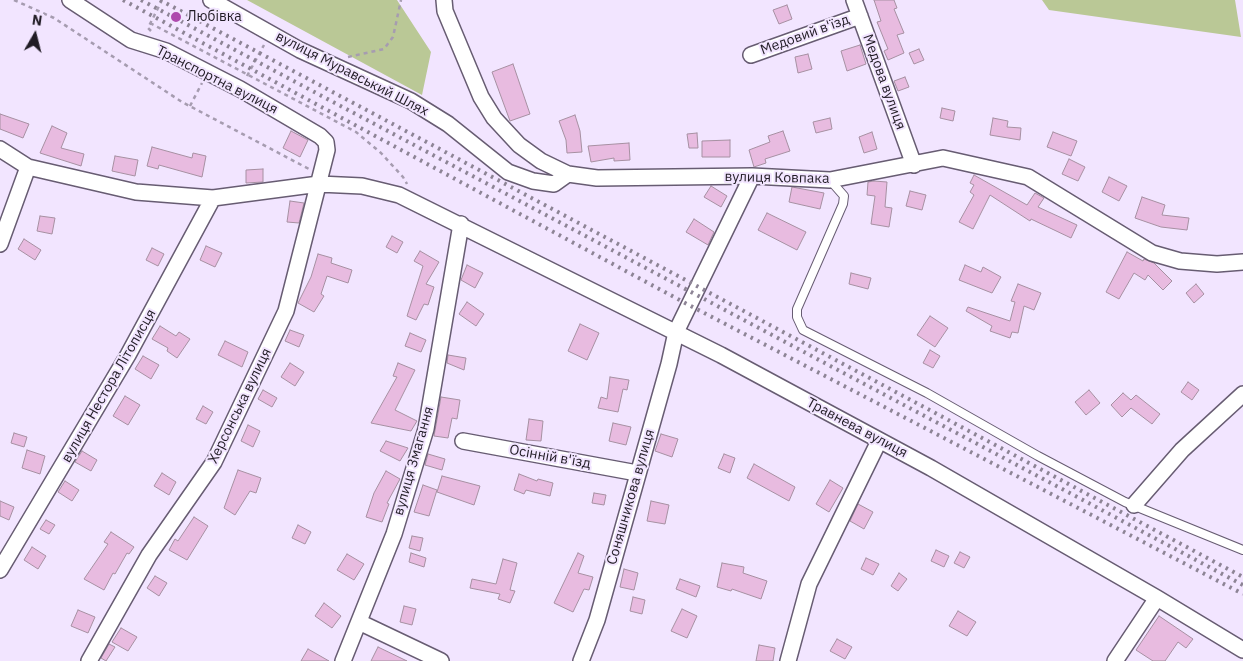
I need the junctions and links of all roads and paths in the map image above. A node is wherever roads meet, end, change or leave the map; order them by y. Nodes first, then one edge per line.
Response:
1 (14, 0) edge
2 (70, 0) edge
3 (162, 0) edge
4 (210, 0) edge
5 (401, 0) edge
6 (444, 0) edge
7 (854, 0) edge
8 (860, 16) junction
9 (270, 33) junction
10 (751, 55) dead end
11 (325, 61) junction
12 (207, 72) junction
13 (248, 76) junction
14 (240, 89) junction
15 (190, 106) junction
16 (0, 149) edge
17 (914, 165) junction
18 (28, 167) junction
19 (568, 174) junction
20 (752, 176) junction
21 (320, 179) junction
22 (830, 180) junction
23 (213, 198) junction
24 (416, 203) junction
25 (461, 224) junction
26 (0, 244) edge
27 (1243, 262) edge
28 (676, 332) junction
29 (1243, 394) edge
30 (463, 441) dead end
31 (879, 441) junction
32 (637, 473) junction
33 (1134, 505) junction
34 (1243, 550) edge
35 (0, 570) edge
36 (1157, 598) junction
37 (359, 622) junction
38 (1243, 650) edge
39 (89, 661) edge
40 (343, 661) edge
41 (441, 661) edge
42 (581, 661) edge
43 (788, 661) edge
44 (1115, 661) edge

1 - 15 path
2 - 12 street, Транспортна вулиця
3 - 13 path
4 - 9 street, вулиця Муравський Шлях
5 - 11 path
6 - 19 street, вулиця Ковпака
7 - 8 street, Медова вулиця
8 - 10 street, Медовий в'їзд
8 - 17 street, Медова вулиця
9 - 11 street, вулиця Муравський Шлях
9 - 13 path
11 - 19 street, вулиця Муравський Шлях
12 - 14 street, Транспортна вулиця
12 - 15 path
13 - 14 path
13 - 24 path
14 - 21 street, Транспортна вулиця
15 - 21 path
16 - 18 street, Травнева вулиця
17 - 22 street, вулиця Ковпака
17 - 27 street, вулиця Ковпака
18 - 23 street, Травнева вулиця
18 - 26 street
19 - 20 street, вулиця Ковпака
20 - 22 street, вулиця Ковпака
20 - 28 street, Соняшникова вулиця
21 - 23 street, Травнева вулиця
21 - 24 street, Травнева вулиця
21 - 39 street, Херсонська вулиця
22 - 33 lane
23 - 35 street, вулиця Нестора Літописця
24 - 25 street, Травнева вулиця
25 - 28 street, Травнева вулиця
25 - 37 street, вулиця Змагання
28 - 31 street, Травнева вулиця
28 - 32 street, Соняшникова вулиця
29 - 33 street
30 - 32 street, Осінній в'їзд
31 - 36 street, Травнева вулиця
31 - 43 street
32 - 42 street, Соняшникова вулиця
33 - 34 lane
36 - 38 street, Травнева вулиця
36 - 44 street
37 - 40 street, вулиця Змагання
37 - 41 street

